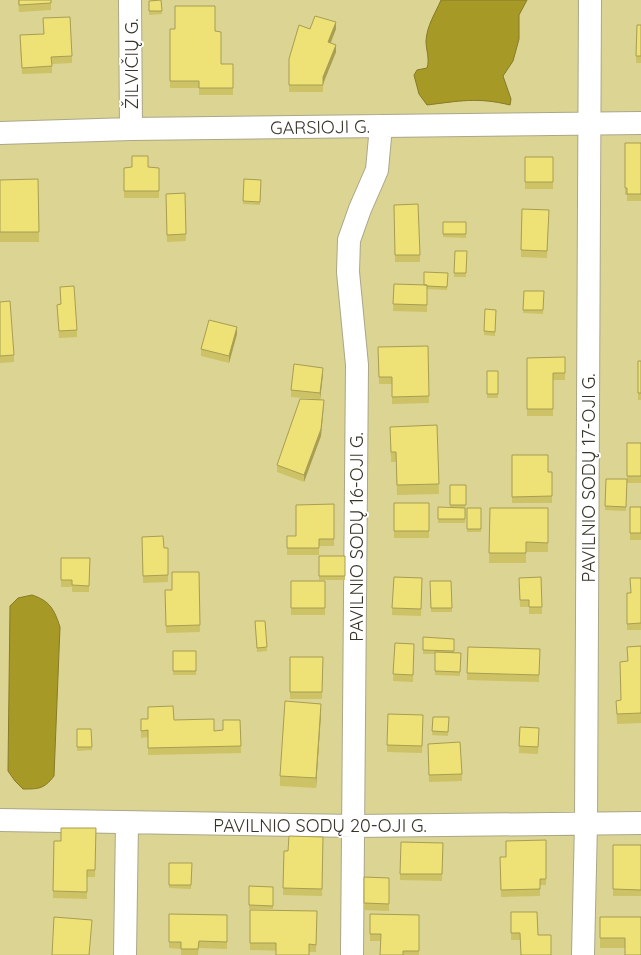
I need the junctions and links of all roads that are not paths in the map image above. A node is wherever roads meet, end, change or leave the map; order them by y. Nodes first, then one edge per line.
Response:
1 (130, 0) edge
2 (590, 0) edge
3 (641, 123) edge
4 (591, 124) junction
5 (380, 126) junction
6 (131, 129) junction
7 (0, 133) edge
8 (0, 820) edge
9 (127, 823) junction
10 (586, 823) junction
11 (641, 823) edge
12 (354, 826) junction
13 (125, 955) edge
14 (352, 955) edge
15 (583, 955) edge

1 - 6 street, ŽILVIČIŲ G.
2 - 4 street, PAVILNIO SODŲ 17-OJI G.
3 - 4 street, GARSIOJI G.
4 - 5 street, GARSIOJI G.
4 - 10 street, PAVILNIO SODŲ 17-OJI G.
5 - 6 street, GARSIOJI G.
5 - 12 street, PAVILNIO SODŲ 16-OJI G.
6 - 7 street, GARSIOJI G.
8 - 9 street, PAVILNIO SODŲ 20-OJI G.
9 - 12 street, PAVILNIO SODŲ 20-OJI G.
9 - 13 street
10 - 11 street, PAVILNIO SODŲ 20-OJI G.
10 - 12 street, PAVILNIO SODŲ 20-OJI G.
10 - 15 street, PAVILNIO SODŲ 17-OJI G.
12 - 14 street, PAVILNIO SODŲ 16-OJI G.

